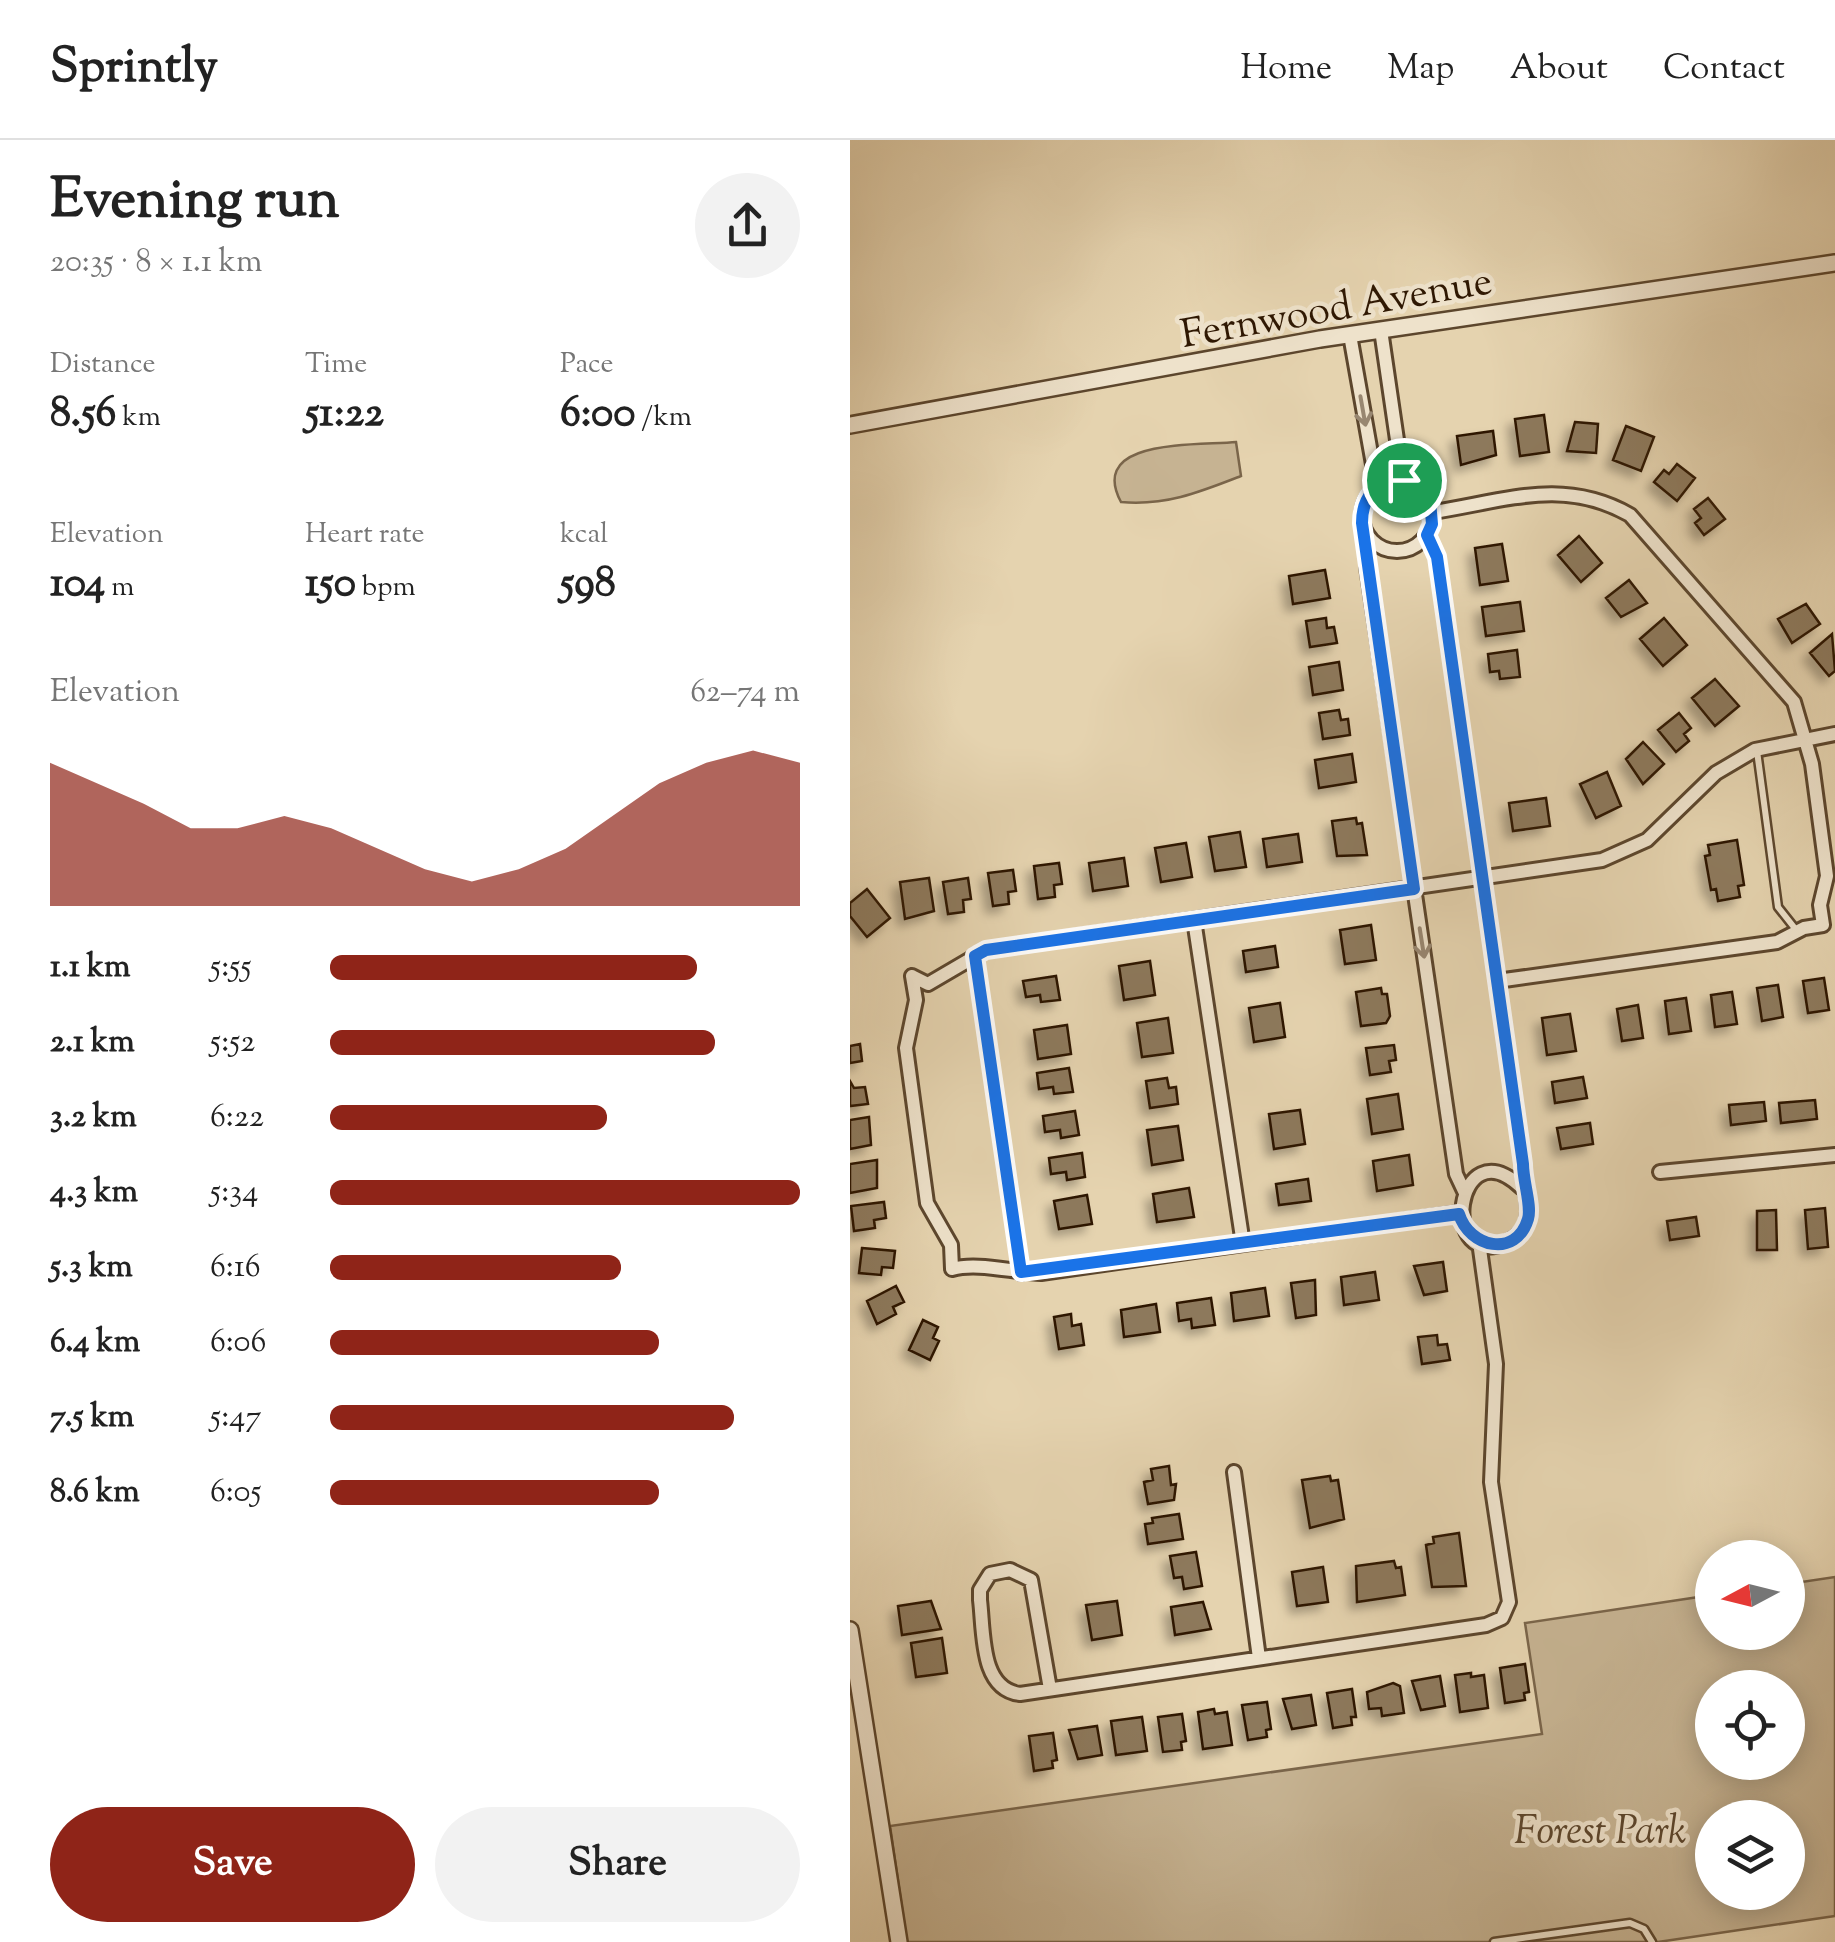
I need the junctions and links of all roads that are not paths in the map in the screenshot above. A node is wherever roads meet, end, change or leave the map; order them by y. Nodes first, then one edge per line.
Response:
1 (1835, 263) edge
2 (1381, 330) junction
3 (1350, 335) junction
4 (850, 424) edge
5 (1404, 480) junction
6 (1377, 487) junction
7 (1432, 512) junction
8 (1367, 534) junction
9 (1427, 535) junction
10 (1835, 734) edge
11 (1804, 738) junction
12 (1757, 750) junction
13 (1482, 878) junction
14 (1414, 889) junction
15 (1194, 920) junction
16 (1797, 931) junction
17 (975, 956) junction
18 (1497, 981) junction
19 (1835, 1156) edge
20 (1660, 1172) dead end
21 (1522, 1188) junction
22 (1464, 1192) junction
23 (1459, 1214) junction
24 (1479, 1242) junction
25 (1244, 1244) junction
26 (1021, 1272) junction
27 (1234, 1472) dead end
28 (850, 1630) edge
29 (1258, 1658) junction
30 (1050, 1689) junction
31 (899, 1942) edge
32 (1494, 1942) edge
33 (1652, 1942) edge

1 - 2 street, Fernwood Avenue
2 - 3 street, Fernwood Avenue
2 - 5 street
3 - 4 street, Fernwood Avenue
3 -> 6 street
5 - 6 street
5 - 7 street
6 - 8 street
7 - 9 street
7 - 11 street
8 - 9 street
8 - 14 street
9 - 13 street
10 - 11 street
11 - 12 street
11 - 16 street
12 - 13 street
12 - 16 lane
13 - 14 street
13 - 18 street
14 - 15 street
14 -> 22 street
15 - 17 street
15 - 25 street
16 - 18 street
17 - 26 street
17 - 26 street
18 - 21 street
19 - 20 street
21 - 22 street
21 - 24 street
22 - 23 street
23 - 24 street
23 - 25 street
24 - 29 street
25 - 26 street
27 - 29 street
28 - 31 street
29 - 30 street
30 - 30 street
32 - 33 lane

